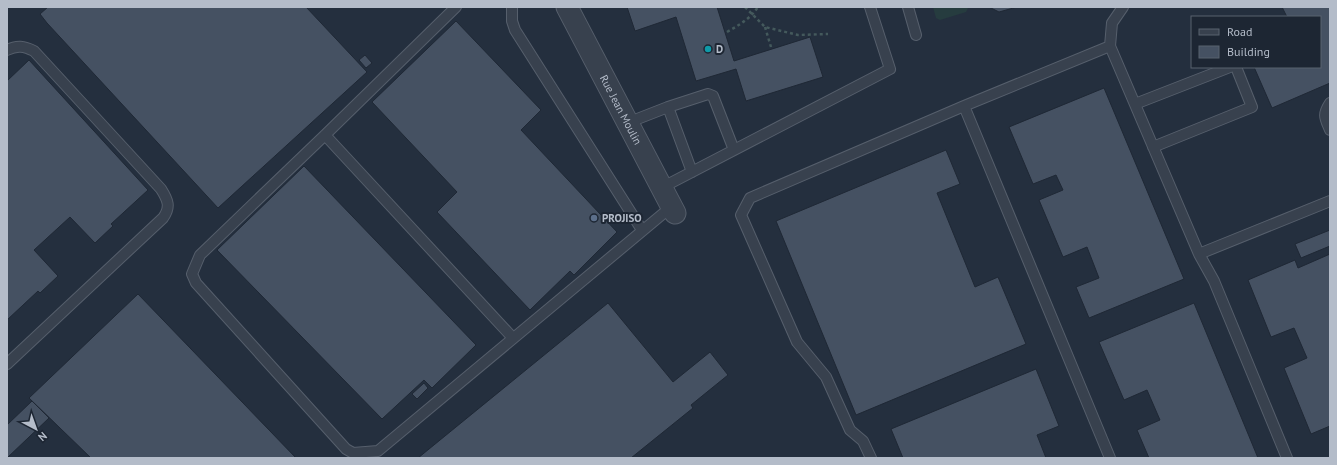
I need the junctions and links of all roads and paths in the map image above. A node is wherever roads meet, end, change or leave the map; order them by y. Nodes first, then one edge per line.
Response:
1 (456, 7) edge
2 (512, 7) edge
3 (567, 7) edge
4 (745, 7) edge
5 (758, 7) edge
6 (870, 7) edge
7 (908, 7) edge
8 (1123, 7) edge
9 (753, 14) junction
10 (765, 27) junction
11 (727, 32) dead end
12 (828, 34) dead end
13 (916, 35) dead end
14 (1110, 46) junction
15 (771, 47) dead end
16 (7, 50) edge
17 (1227, 68) edge
18 (1236, 68) edge
19 (1330, 103) edge
20 (1135, 104) junction
21 (964, 106) junction
22 (668, 107) junction
23 (627, 123) junction
24 (1330, 130) edge
25 (325, 135) junction
26 (1153, 147) junction
27 (734, 150) junction
28 (692, 172) junction
29 (661, 188) junction
30 (1330, 201) edge
31 (673, 210) joint
32 (642, 230) junction
33 (1199, 254) junction
34 (514, 338) junction
35 (7, 364) edge
36 (870, 458) edge
37 (1110, 458) edge
38 (1287, 458) edge

1 - 25 lane
2 - 32 lane
3 - 23 street, Rue Jean Moulin
4 - 9 path
5 - 9 path
6 - 27 lane
7 - 13 lane
8 - 14 lane
9 - 10 path
9 - 11 path
10 - 12 path
10 - 15 path
14 - 20 lane
14 - 21 lane
16 - 35 lane
17 - 20 lane
18 - 26 lane
19 - 24 lane
20 - 26 lane
21 - 36 lane
21 - 37 lane
22 - 23 lane
22 - 27 lane
22 - 28 lane
23 - 29 street, Rue Jean Moulin
25 - 34 lane
25 - 34 lane
26 - 33 lane
27 - 28 lane
28 - 29 lane
29 - 31 street, Rue Jean Moulin
30 - 33 lane
31 - 32 lane
32 - 34 lane
33 - 38 lane

